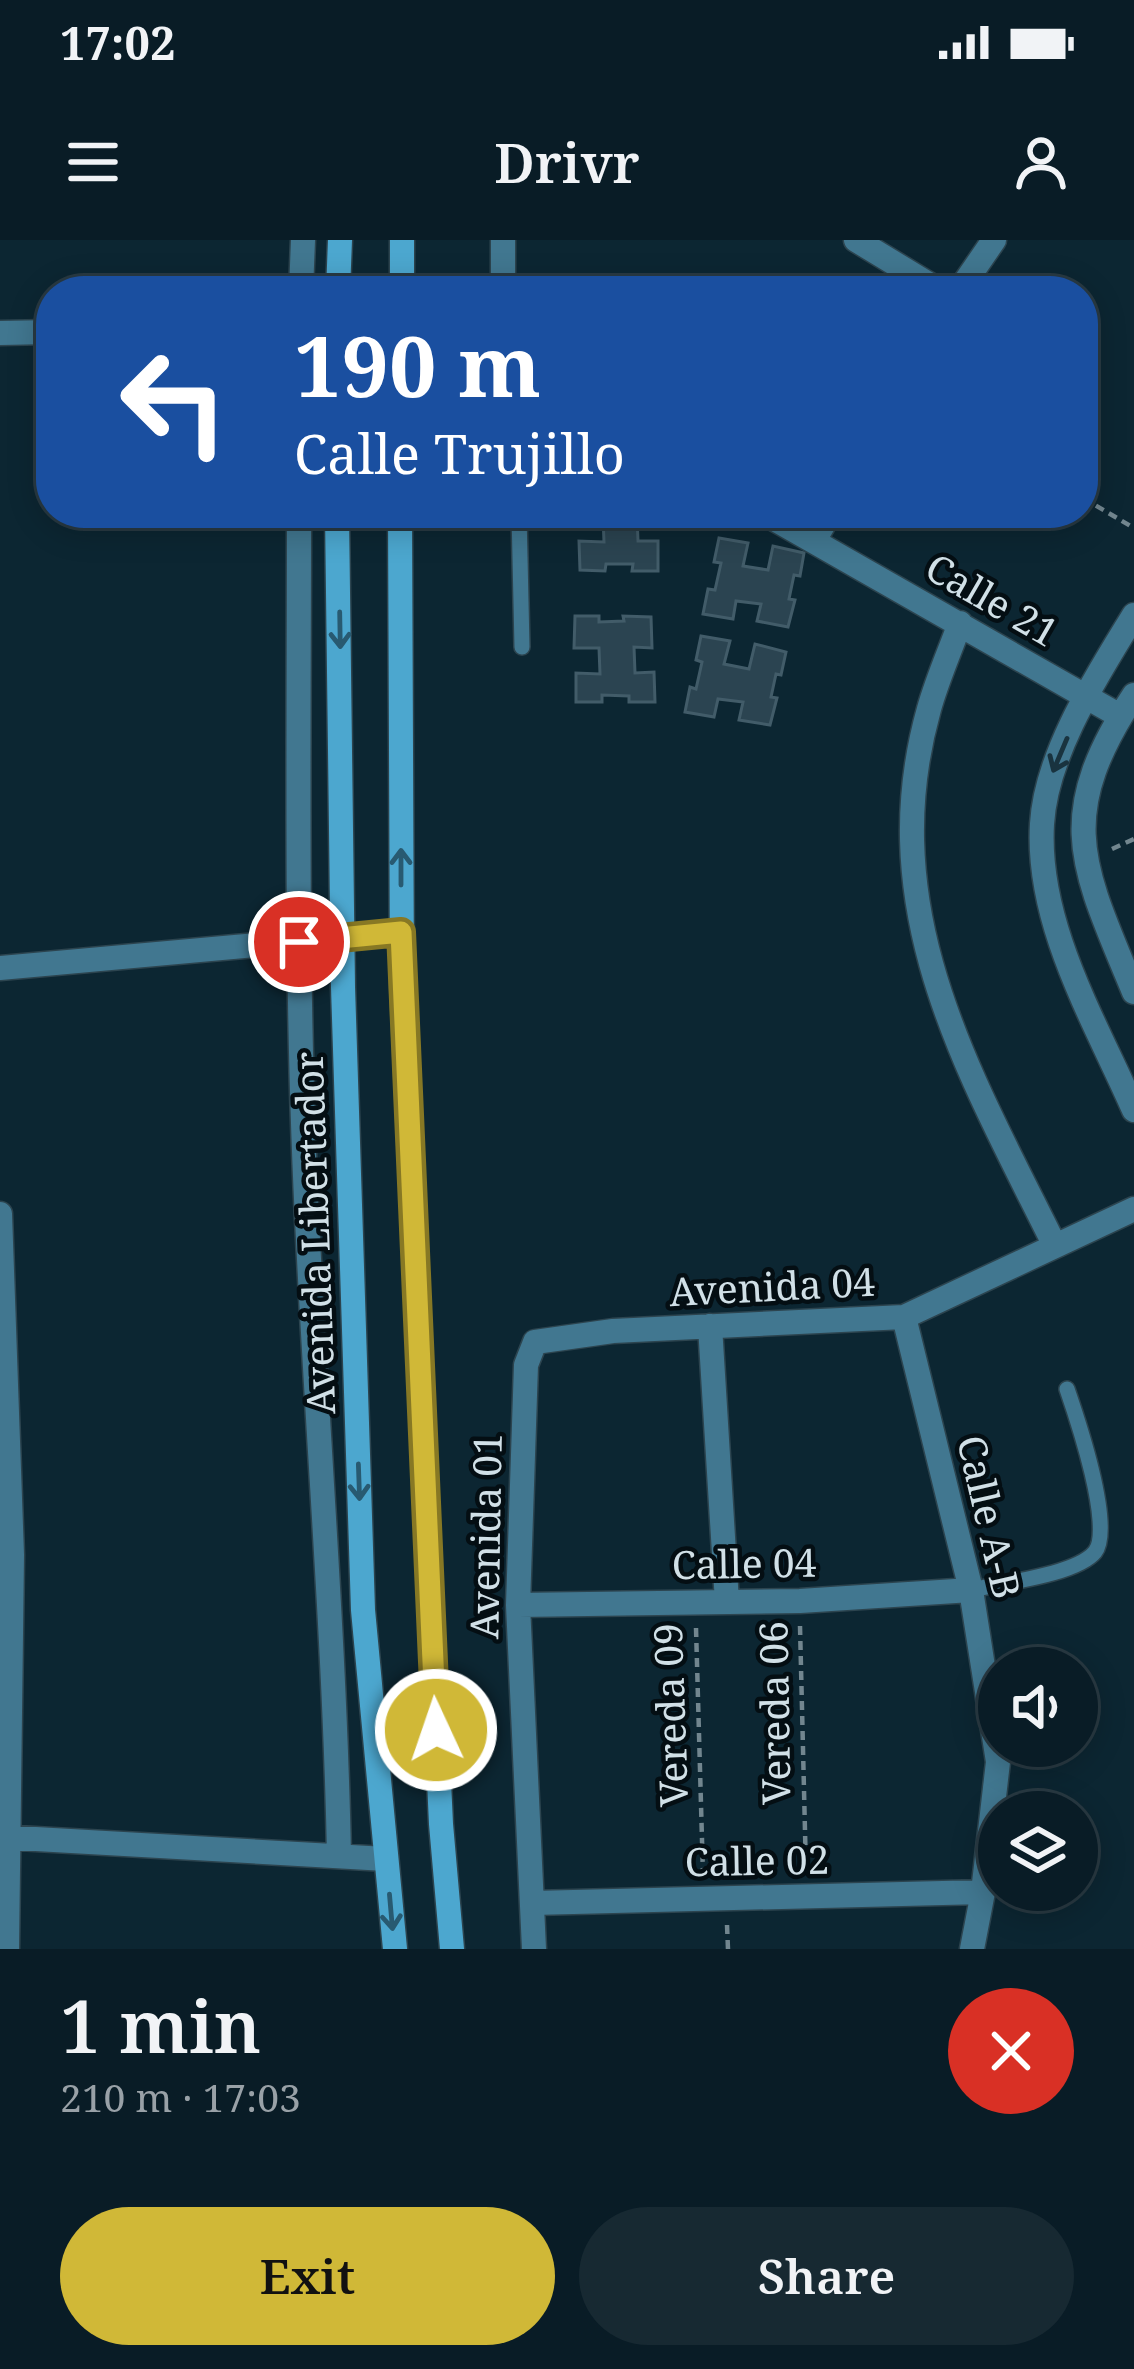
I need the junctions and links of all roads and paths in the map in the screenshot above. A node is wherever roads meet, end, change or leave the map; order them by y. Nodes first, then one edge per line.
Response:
1 (303, 240) edge
2 (340, 240) edge
3 (402, 240) edge
4 (503, 240) edge
5 (856, 240) edge
6 (994, 240) edge
7 (302, 276) edge
8 (339, 276) edge
9 (402, 276) edge
10 (500, 276) edge
11 (915, 276) edge
12 (969, 276) edge
13 (36, 332) edge
14 (0, 333) edge
15 (1098, 507) edge
16 (299, 528) edge
17 (338, 528) edge
18 (400, 528) edge
19 (519, 528) edge
20 (793, 528) edge
21 (821, 528) edge
22 (1134, 528) edge
23 (815, 539) junction
24 (1134, 615) edge
25 (961, 623) junction
26 (522, 647) dead end
27 (1134, 694) edge
28 (1085, 695) junction
29 (1120, 716) junction
30 (401, 932) junction
31 (342, 938) junction
32 (299, 942) junction
33 (0, 968) edge
34 (1134, 992) edge
35 (1134, 1110) edge
36 (1134, 1209) edge
37 (0, 1214) edge
38 (1055, 1246) junction
39 (904, 1317) junction
40 (710, 1326) junction
41 (535, 1342) joint
42 (1066, 1389) dead end
43 (971, 1590) junction
44 (800, 1600) junction
45 (695, 1602) junction
46 (727, 1602) junction
47 (518, 1605) junction
48 (995, 1791) edge
49 (3, 1837) edge
50 (338, 1856) junction
51 (386, 1859) junction
52 (978, 1892) edge
53 (806, 1896) junction
54 (703, 1899) junction
55 (532, 1903) junction
56 (979, 1911) edge
57 (7, 1949) edge
58 (395, 1949) edge
59 (452, 1949) edge
60 (535, 1949) edge
61 (972, 1949) edge

1 - 7 street
2 - 8 street
3 - 9 street
4 - 10 street
5 - 11 street
6 - 12 street
13 - 14 street
15 - 22 path
16 - 32 street
17 -> 31 street, Avenida Libertador
30 -> 18 street
19 - 26 lane
20 - 23 street, Calle 21
21 - 23 street
23 - 25 street, Calle 21
24 - 28 street
25 - 28 street, Calle 21
25 - 38 street
27 - 29 street
28 - 29 street, Calle 21
28 -> 35 street
29 - 34 street
30 - 31 street
30 - 59 street
31 - 32 street
31 -> 51 street, Avenida Libertador
32 - 33 street
32 - 50 street
36 - 38 street, Avenida 04
37 - 49 street
38 - 39 street, Avenida 04
39 - 40 street, Avenida 04
39 - 43 street, Calle A-B
40 - 41 street, Avenida 04
40 - 46 street
41 - 47 street, Avenida 01
42 - 43 lane
43 - 44 street, Calle 04
43 - 48 street, Calle A-B
44 - 46 street, Calle 04
44 - 53 path, Vereda 06
45 - 46 street, Calle 04
45 - 47 street, Calle 04
45 - 54 path, Vereda 09
47 - 55 street, Avenida 01
49 - 50 street
49 - 57 street
50 - 51 street
51 -> 58 street, Avenida Libertador
52 - 53 street, Calle 02
53 - 54 street, Calle 02
54 - 55 street, Calle 02
55 - 60 street, Avenida 01
56 - 61 street, Calle A-B

